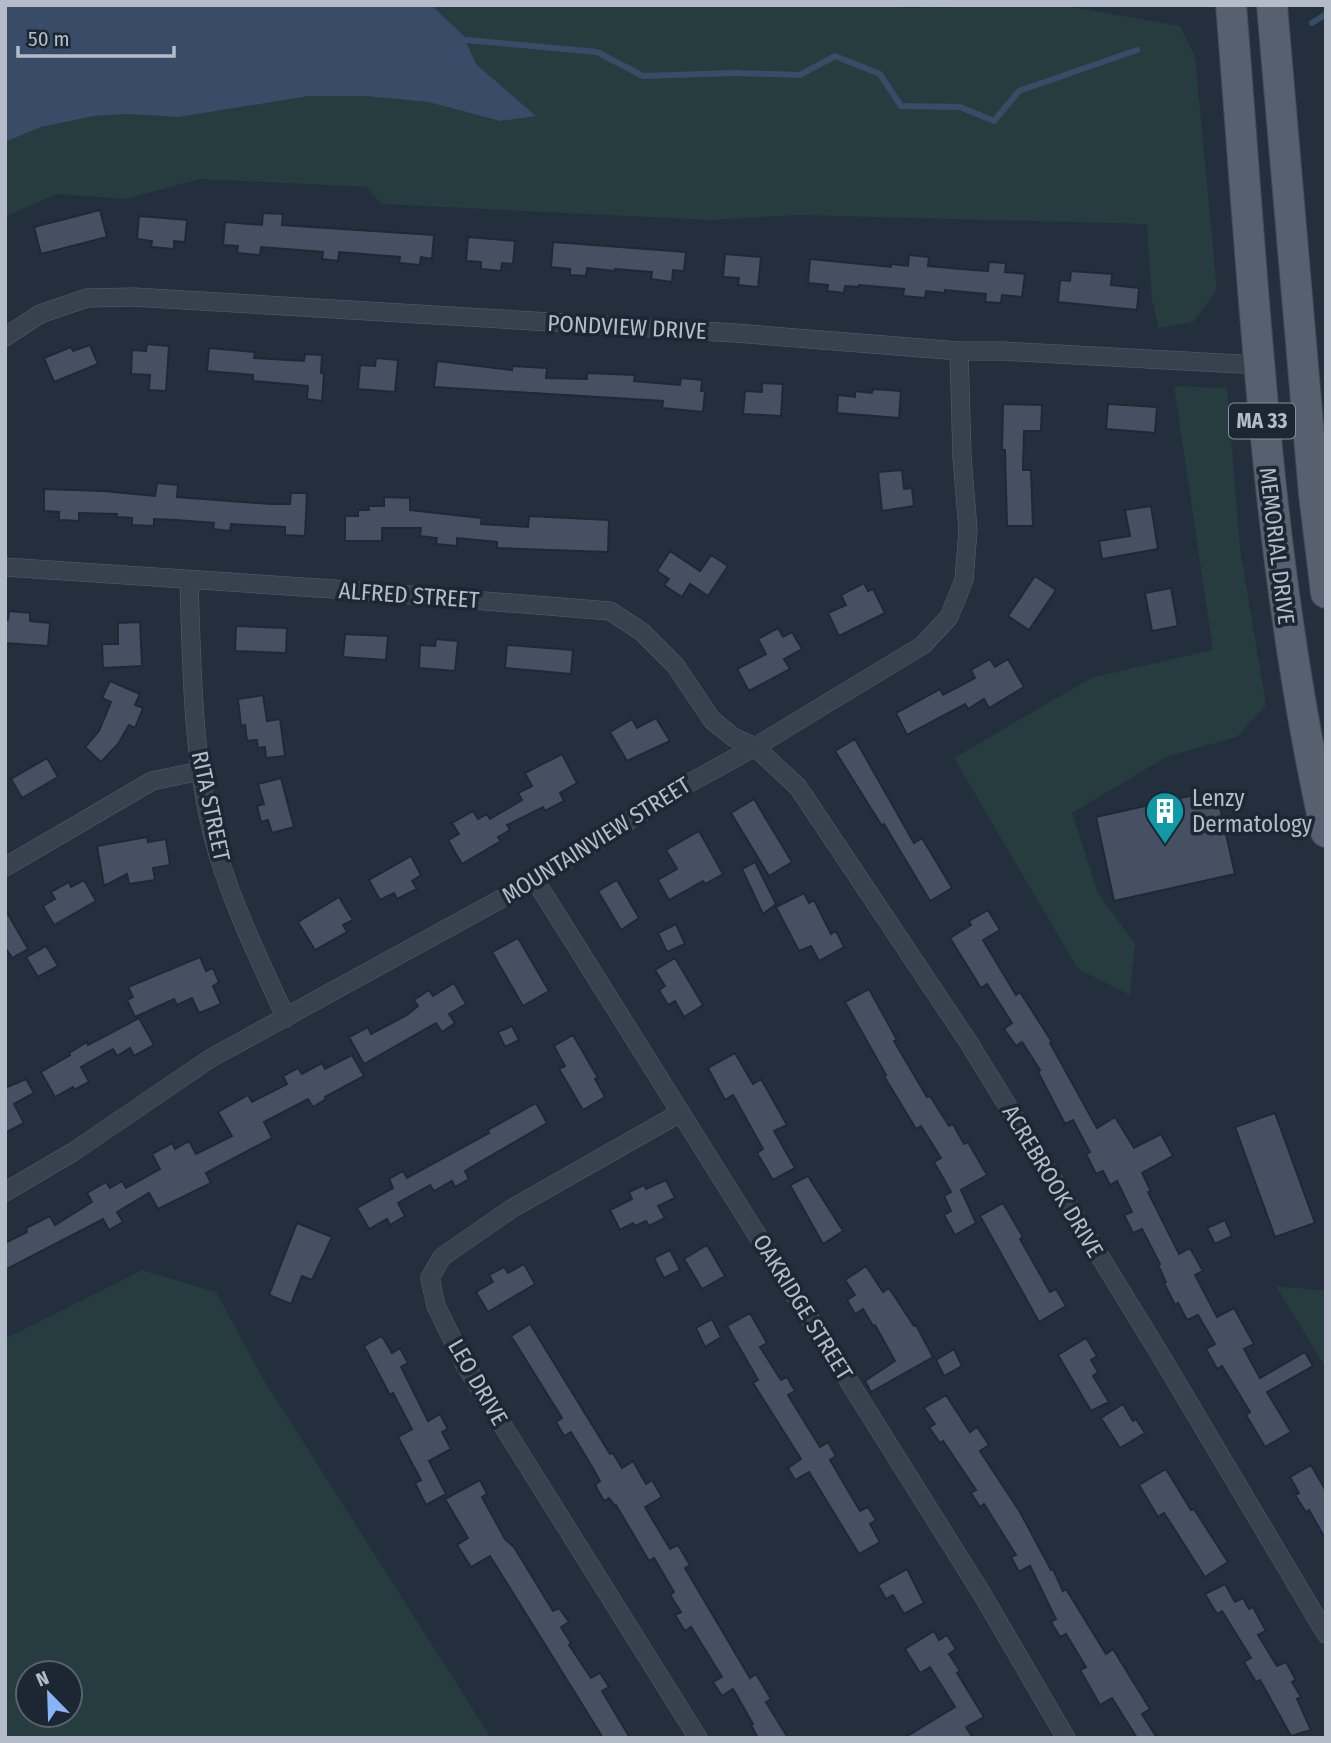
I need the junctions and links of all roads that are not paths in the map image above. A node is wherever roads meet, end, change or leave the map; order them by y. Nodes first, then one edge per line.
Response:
1 (1231, 5) edge
2 (1272, 5) edge
3 (5, 337) edge
4 (959, 351) junction
5 (1258, 365) junction
6 (5, 567) edge
7 (189, 581) junction
8 (1326, 593) edge
9 (755, 747) junction
10 (200, 771) junction
11 (1326, 832) edge
12 (5, 867) edge
13 (535, 880) junction
14 (286, 1018) junction
15 (680, 1113) junction
16 (5, 1192) edge
17 (1326, 1634) edge
18 (698, 1738) edge
19 (1066, 1738) edge

1 - 5 main road, MEMORIAL DRIVE / MA 33
2 - 8 main road, MEMORIAL DRIVE / MA 33
3 - 4 street, PONDVIEW DRIVE
4 - 5 street, PONDVIEW DRIVE
4 - 9 street, MOUNTAINVIEW STREET
5 - 11 main road, MEMORIAL DRIVE / MA 33
6 - 7 street, ALFRED STREET
7 - 9 street, ALFRED STREET
7 - 10 street, RITA STREET
9 - 13 street, MOUNTAINVIEW STREET
9 - 17 street, ACREBROOK DRIVE
10 - 12 street
10 - 14 street, RITA STREET
13 - 14 street, MOUNTAINVIEW STREET
13 - 15 street, OAKRIDGE STREET
14 - 16 street, MOUNTAINVIEW STREET
15 - 18 street, LEO DRIVE
15 - 19 street, OAKRIDGE STREET

